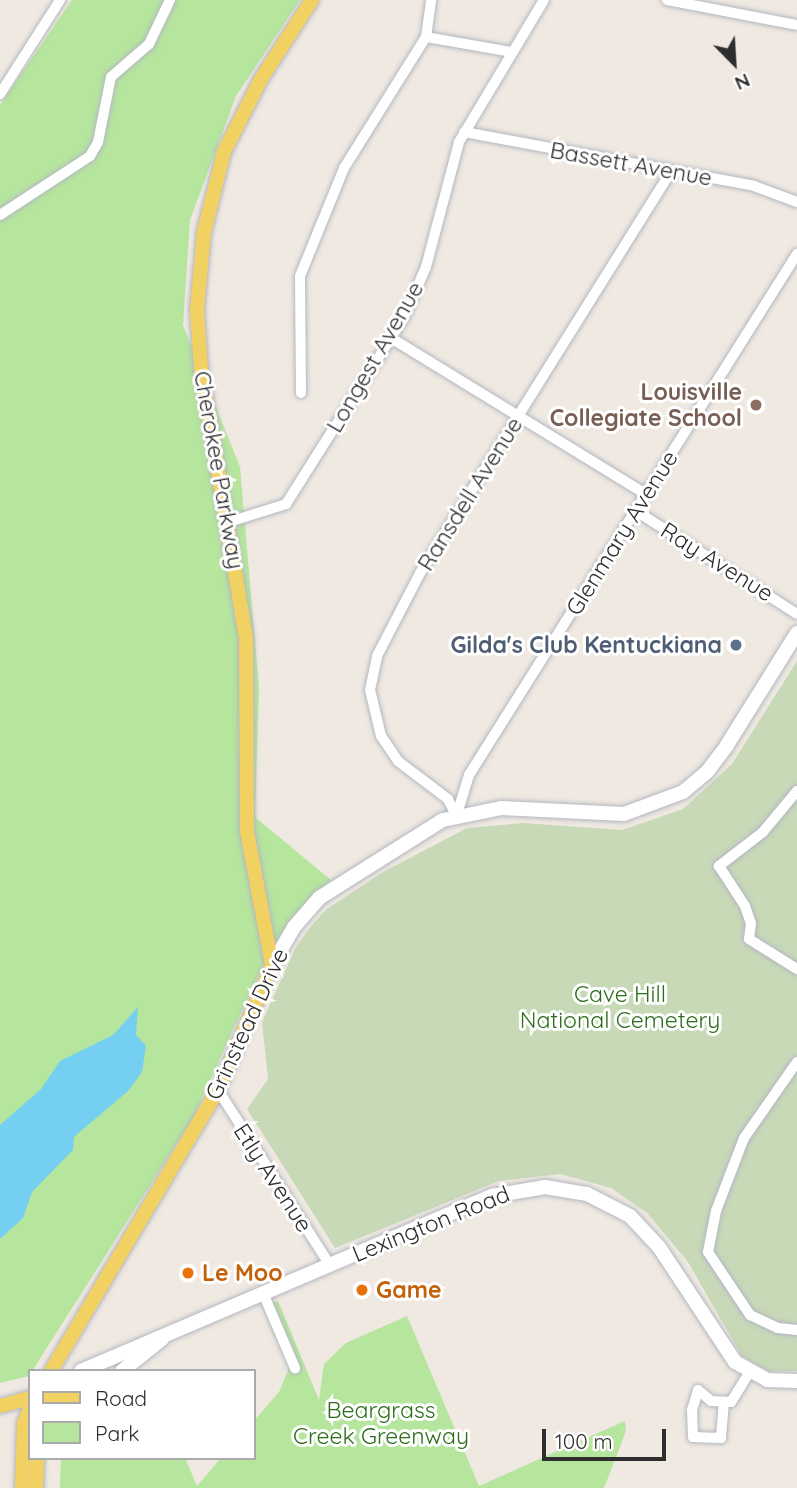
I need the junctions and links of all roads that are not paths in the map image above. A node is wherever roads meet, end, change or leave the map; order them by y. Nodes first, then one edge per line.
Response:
1 (60, 0) edge
2 (170, 0) edge
3 (312, 0) edge
4 (431, 0) edge
5 (544, 0) edge
6 (667, 0) edge
7 (797, 25) edge
8 (426, 37) junction
9 (512, 52) junction
10 (0, 94) edge
11 (464, 132) junction
12 (671, 171) junction
13 (797, 202) edge
14 (0, 215) edge
15 (797, 254) edge
16 (391, 338) junction
17 (301, 393) dead end
18 (519, 417) junction
19 (647, 495) junction
20 (636, 512) junction
21 (229, 522) junction
22 (797, 614) edge
23 (797, 633) edge
24 (797, 791) edge
25 (457, 816) junction
26 (272, 965) junction
27 (797, 969) edge
28 (797, 1062) edge
29 (218, 1090) junction
30 (330, 1265) junction
31 (263, 1293) junction
32 (797, 1330) edge
33 (162, 1339) junction
34 (295, 1368) dead end
35 (52, 1369) edge
36 (86, 1369) edge
37 (124, 1369) edge
38 (749, 1373) junction
39 (797, 1381) edge
40 (28, 1399) edge
41 (724, 1402) junction
42 (0, 1406) edge
43 (28, 1414) edge
44 (37, 1460) edge
45 (22, 1488) edge
46 (36, 1488) edge

1 - 10 street
2 - 14 street
3 - 21 main road, Cherokee Parkway
4 - 8 street
5 - 9 street, Longest Avenue
6 - 7 street
8 - 9 street
8 - 17 street
9 - 11 street, Longest Avenue
11 - 12 street, Bassett Avenue
11 - 16 street, Longest Avenue
12 - 13 street, Bassett Avenue
12 - 18 street, Ransdell Avenue
15 - 19 street, Glenmary Avenue
16 - 18 street, Ray Avenue
16 - 21 street, Longest Avenue
18 - 19 street, Ray Avenue
18 - 25 street, Ransdell Avenue
19 - 20 street, Glenmary Avenue
20 - 22 street, Ray Avenue
20 - 25 street, Glenmary Avenue
21 - 26 main road, Cherokee Parkway
23 - 25 main road, Grinstead Drive
24 - 27 street
25 - 26 main road, Grinstead Drive
26 - 29 main road, Grinstead Drive
28 - 32 street
29 - 30 street, Etly Avenue
29 - 35 main road, Grinstead Drive
30 - 31 main road, Lexington Road
30 - 38 main road, Lexington Road
31 - 33 main road, Lexington Road
31 - 34 street
33 - 36 main road, Lexington Road
33 - 37 main road, Lexington Road
38 - 39 main road, Lexington Road
38 - 41 street
40 - 42 main road
41 - 41 street
43 - 45 main road
44 - 46 main road

